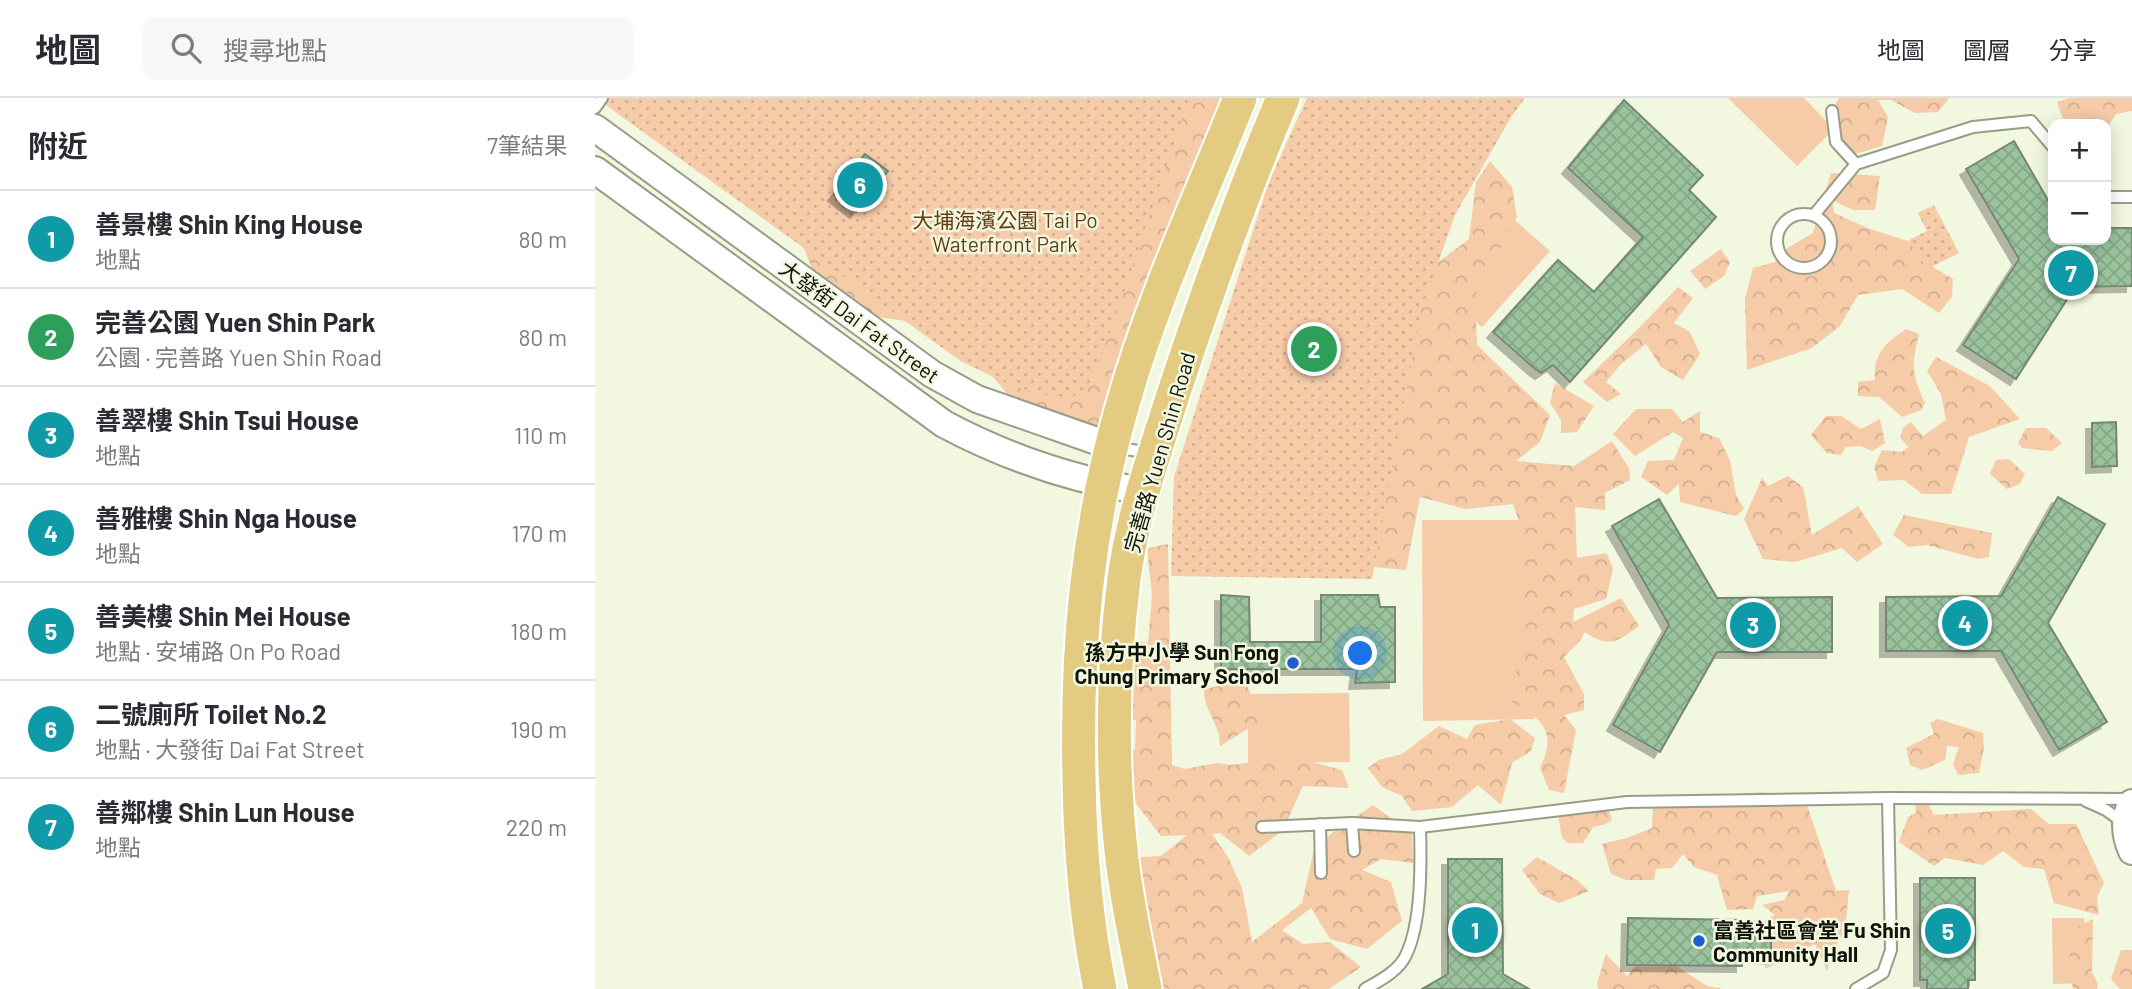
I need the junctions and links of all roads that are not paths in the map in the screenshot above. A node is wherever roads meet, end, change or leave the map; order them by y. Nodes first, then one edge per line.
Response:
1 (602, 98) edge
2 (1240, 98) edge
3 (1283, 98) edge
4 (595, 108) edge
5 (1832, 111) dead end
6 (595, 128) edge
7 (2048, 141) edge
8 (1856, 164) junction
9 (595, 170) edge
10 (2111, 197) edge
11 (2132, 197) edge
12 (1814, 215) junction
13 (1111, 446) junction
14 (1154, 454) junction
15 (1103, 485) junction
16 (1143, 491) junction
17 (1888, 799) junction
18 (2083, 799) junction
19 (2130, 809) edge
20 (1352, 823) junction
21 (1320, 824) junction
22 (1262, 827) dead end
23 (1420, 827) junction
24 (1354, 851) dead end
25 (2132, 851) edge
26 (1321, 873) dead end
27 (1100, 989) edge
28 (1145, 989) edge
29 (1365, 989) edge
30 (1856, 989) edge

1 - 4 lane
2 - 13 main road, 完善路 Yuen Shin Road
3 - 14 main road, 完善路 Yuen Shin Road
5 - 8 lane
6 - 13 street, 大發街 Dai Fat Street
7 - 8 lane
8 - 12 lane
9 - 15 street, 大發街 Dai Fat Street
10 - 11 lane
12 - 12 lane
13 - 14 lane, 大發街 Dai Fat Street
13 - 15 main road, 完善路 Yuen Shin Road
14 - 16 main road, 完善路 Yuen Shin Road
15 - 16 street, 大發街 Dai Fat Street
15 - 27 main road, 完善路 Yuen Shin Road
16 - 28 main road, 完善路 Yuen Shin Road
17 - 18 lane
17 - 23 lane
17 - 30 lane
18 - 19 lane
18 - 19 lane
19 - 25 street
20 - 21 lane
20 - 23 lane
20 - 24 lane
21 - 22 lane
21 - 26 lane
23 - 29 lane

